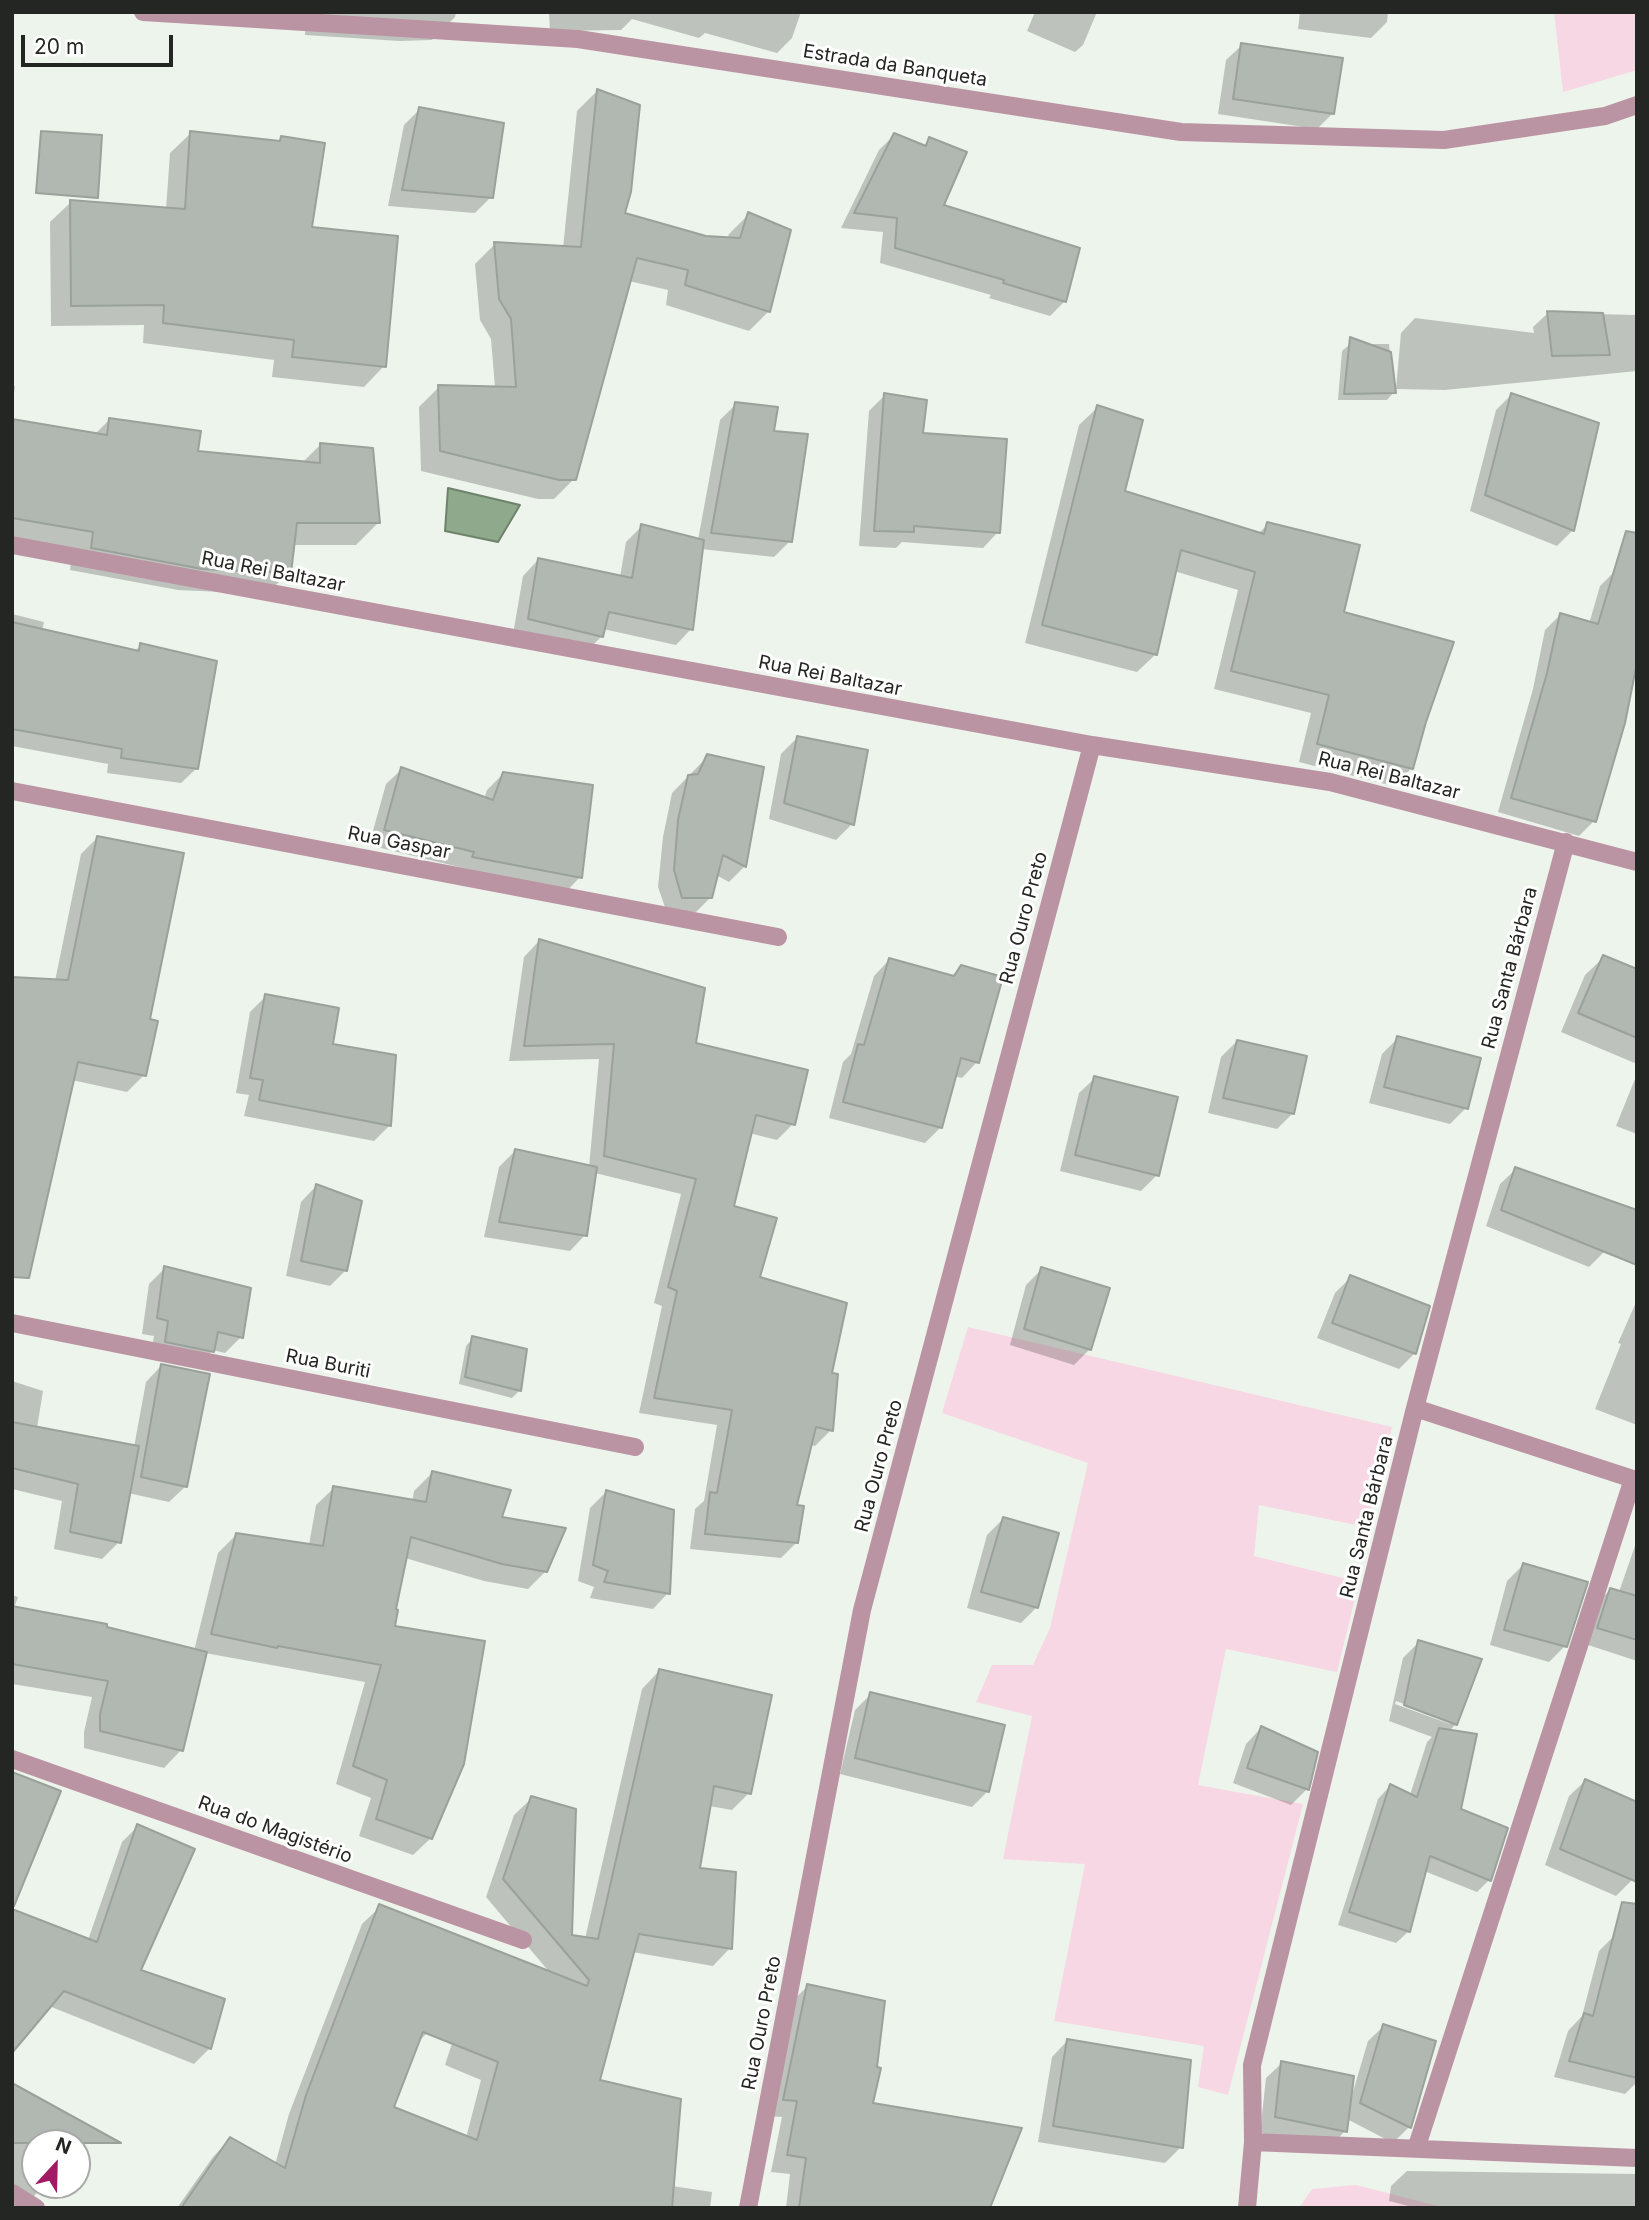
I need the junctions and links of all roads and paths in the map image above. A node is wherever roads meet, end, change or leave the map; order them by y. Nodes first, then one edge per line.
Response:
1 (143, 12) edge
2 (1637, 105) edge
3 (12, 545) edge
4 (1092, 746) junction
5 (12, 791) edge
6 (1566, 842) junction
7 (1637, 862) edge
8 (778, 937) dead end
9 (12, 1323) edge
10 (1415, 1408) junction
11 (635, 1447) dead end
12 (12, 1759) edge
13 (523, 1940) dead end
14 (1254, 2142) junction
15 (1416, 2149) junction
16 (1637, 2158) edge
17 (12, 2193) edge
18 (36, 2208) edge
19 (748, 2208) edge
20 (1247, 2208) edge

1 - 2 street, Estrada da Banqueta
3 - 4 street, Rua Rei Baltazar
4 - 6 street, Rua Rei Baltazar
4 - 19 street, Rua Ouro Preto
5 - 8 street, Rua Gaspar
6 - 7 street, Rua Rei Baltazar
6 - 10 street, Rua Santa Bárbara
9 - 11 street, Rua Buriti
10 - 14 street, Rua Santa Bárbara
10 - 15 street
12 - 13 street, Rua do Magistério
14 - 15 street
14 - 20 street, Rua Santa Bárbara
15 - 16 street
17 - 18 street

